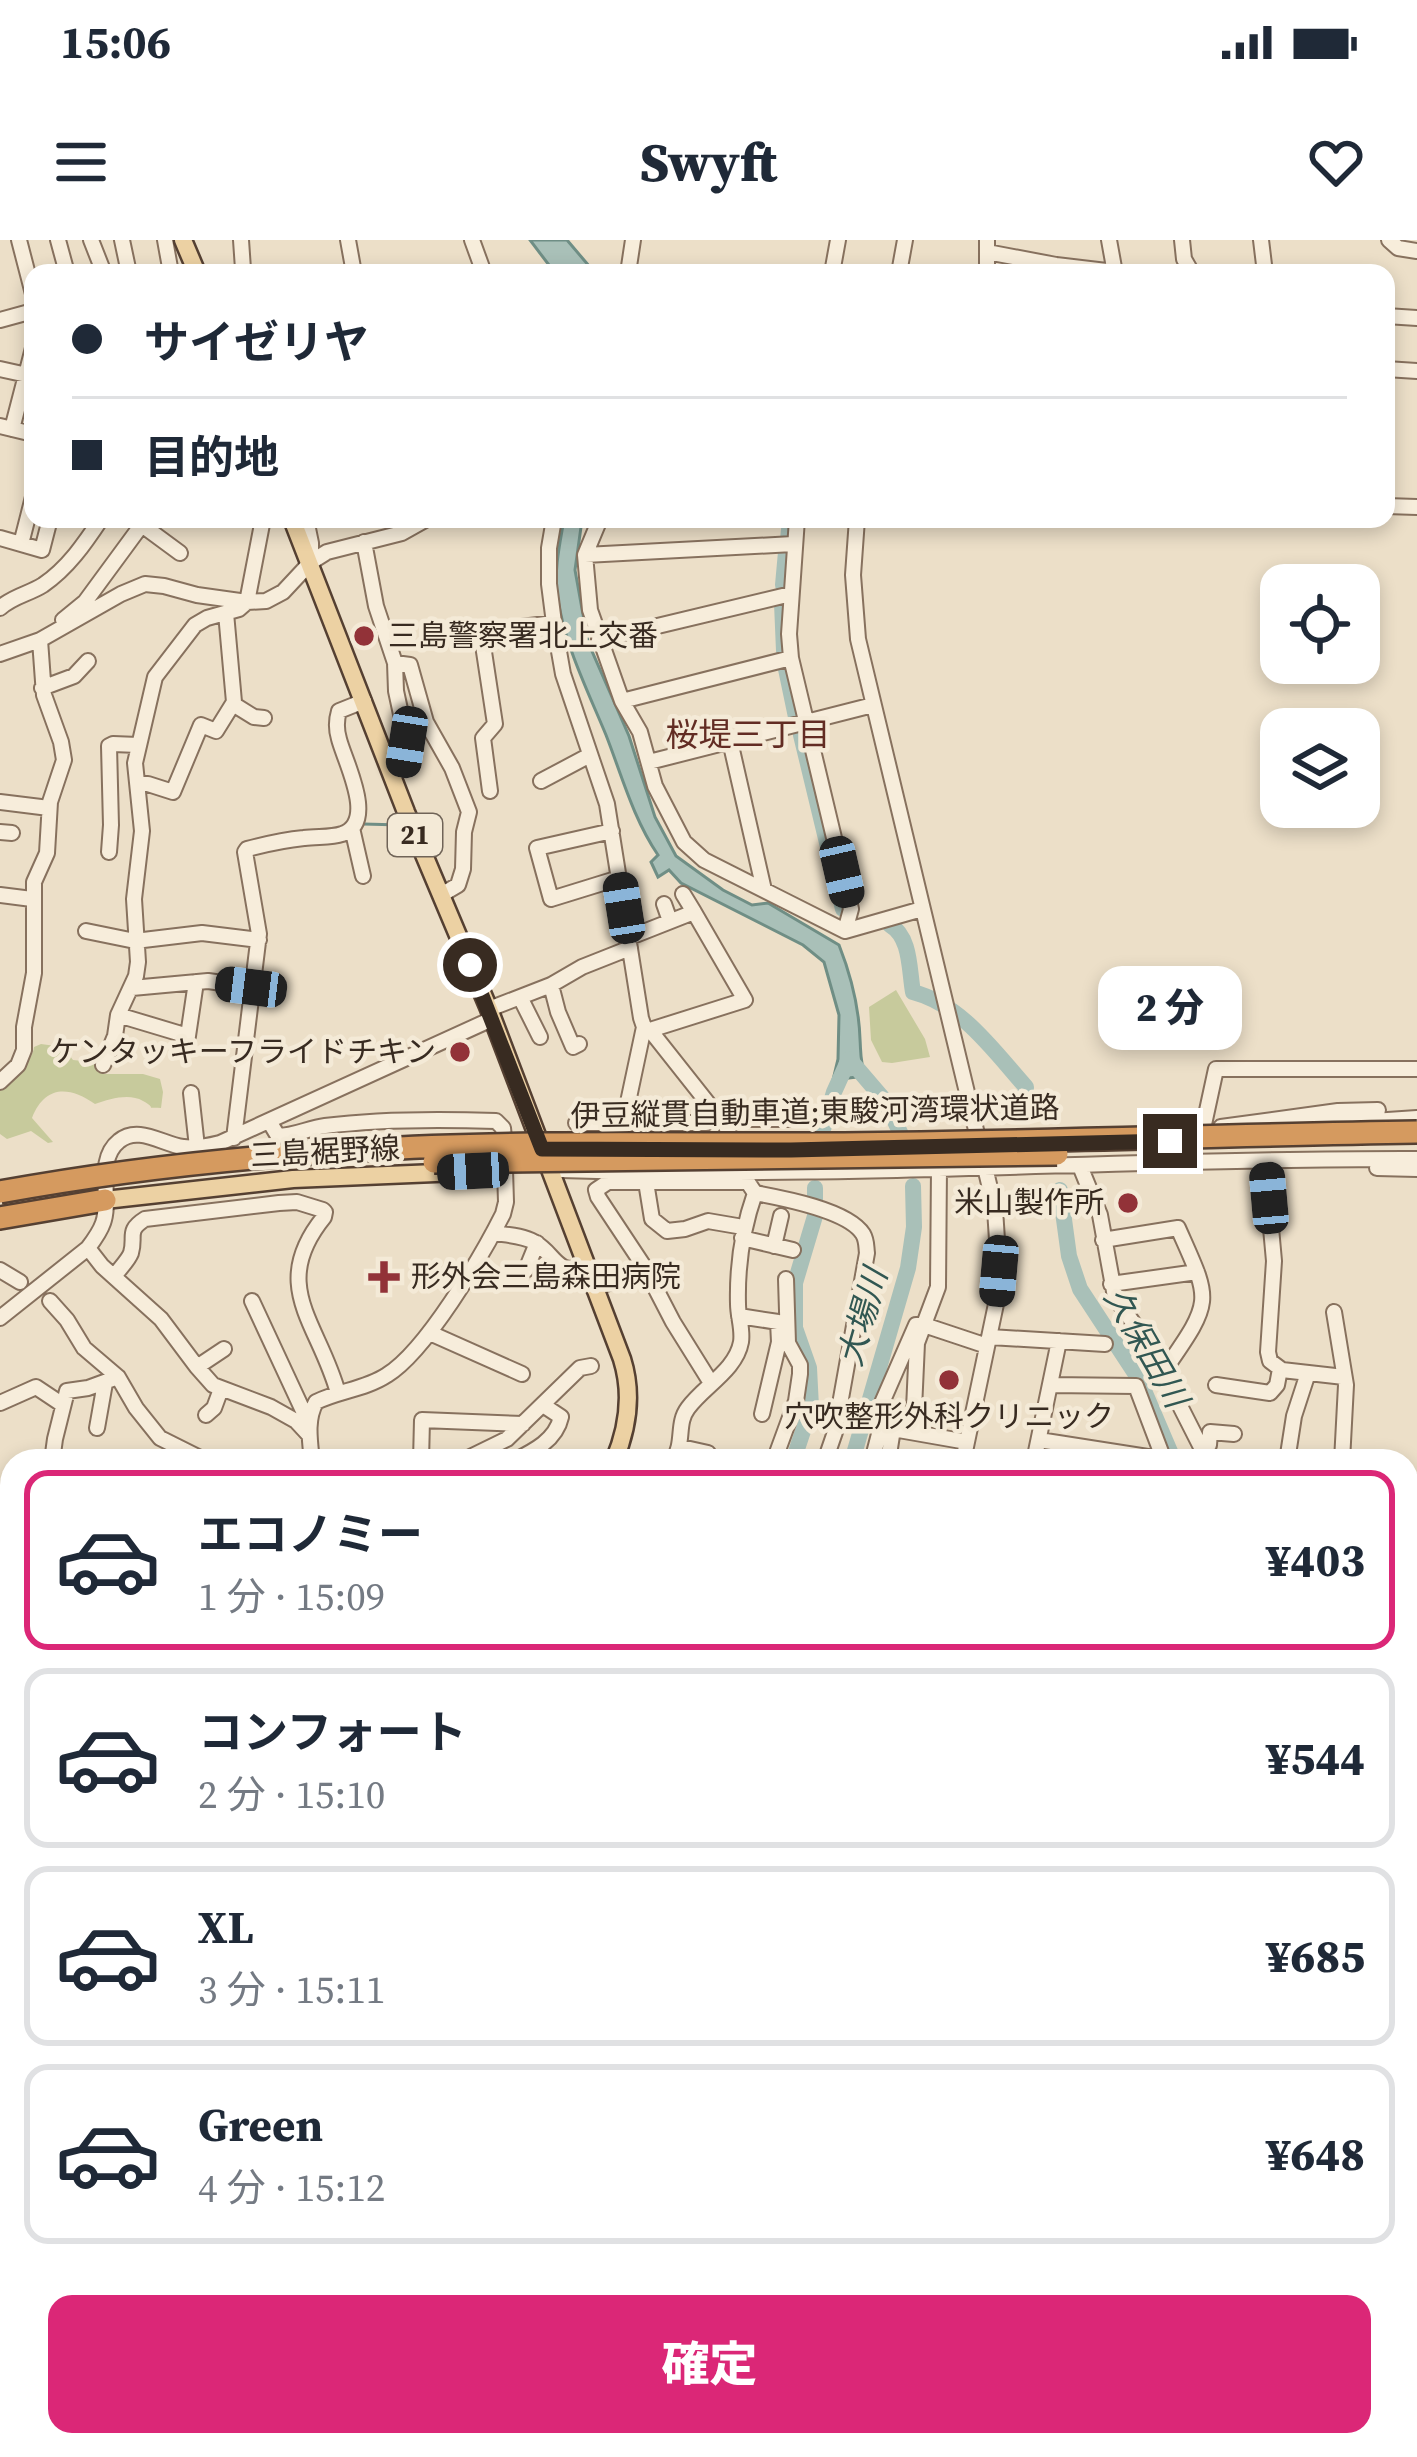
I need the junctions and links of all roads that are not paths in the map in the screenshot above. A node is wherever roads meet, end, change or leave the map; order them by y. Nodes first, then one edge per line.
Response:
1 (1389, 240) edge
2 (987, 246) edge
3 (1417, 250) edge
4 (1041, 264) edge
5 (24, 380) edge
6 (6, 428) edge
7 (25, 528) edge
8 (48, 528) edge
9 (96, 528) edge
10 (140, 528) edge
11 (151, 528) edge
12 (261, 528) edge
13 (296, 528) edge
14 (308, 528) edge
15 (411, 528) edge
16 (552, 528) edge
17 (596, 528) edge
18 (796, 528) edge
19 (856, 528) edge
20 (0, 538) edge
21 (364, 542) junction
22 (21, 544) junction
23 (793, 544) junction
24 (180, 554) dead end
25 (585, 555) junction
26 (310, 562) junction
27 (791, 594) junction
28 (247, 602) junction
29 (0, 608) edge
30 (226, 613) junction
31 (554, 623) junction
32 (46, 637) junction
33 (599, 640) junction
34 (0, 654) edge
35 (791, 658) junction
36 (88, 661) dead end
37 (395, 663) junction
38 (43, 688) junction
39 (364, 701) junction
40 (622, 701) junction
41 (233, 704) junction
42 (873, 705) junction
43 (254, 722) dead end
44 (806, 722) junction
45 (730, 741) junction
46 (138, 745) junction
47 (590, 755) junction
48 (649, 762) junction
49 (392, 776) junction
50 (508, 781) dead end
51 (541, 781) dead end
52 (138, 784) junction
53 (0, 802) edge
54 (49, 808) junction
55 (352, 828) junction
56 (612, 831) junction
57 (109, 852) dead end
58 (363, 876) dead end
59 (619, 878) junction
60 (251, 890) junction
61 (764, 890) junction
62 (232, 891) dead end
63 (682, 894) dead end
64 (0, 895) edge
65 (441, 895) junction
66 (32, 899) junction
67 (664, 904) dead end
68 (922, 908) junction
69 (694, 912) junction
70 (670, 922) junction
71 (86, 931) dead end
72 (845, 931) junction
73 (259, 940) junction
74 (135, 941) junction
75 (629, 943) junction
76 (196, 982) junction
77 (551, 986) junction
78 (251, 987) junction
79 (132, 988) junction
80 (520, 997) junction
81 (490, 1014) junction
82 (118, 1015) junction
83 (647, 1029) junction
84 (540, 1036) dead end
85 (579, 1044) dead end
86 (103, 1065) dead end
87 (1417, 1069) edge
88 (0, 1082) edge
89 (191, 1093) dead end
90 (1417, 1114) edge
91 (795, 1119) dead end
92 (269, 1121) junction
93 (714, 1121) junction
94 (617, 1122) junction
95 (576, 1123) dead end
96 (663, 1123) junction
97 (363, 1124) junction
98 (1203, 1129) junction
99 (1417, 1132) edge
100 (234, 1138) junction
101 (1170, 1141) junction
102 (980, 1145) junction
103 (197, 1148) junction
104 (364, 1148) junction
105 (505, 1148) junction
106 (735, 1148) junction
107 (542, 1149) junction
108 (602, 1150) junction
109 (663, 1150) junction
110 (1408, 1152) edge
111 (1417, 1159) edge
112 (1265, 1162) junction
113 (1080, 1166) junction
114 (939, 1168) junction
115 (986, 1168) junction
116 (1417, 1169) edge
117 (505, 1170) junction
118 (550, 1170) junction
119 (700, 1177) junction
120 (646, 1182) junction
121 (748, 1182) junction
122 (0, 1188) edge
123 (105, 1188) junction
124 (0, 1204) edge
125 (781, 1216) dead end
126 (0, 1218) edge
127 (652, 1219) junction
128 (494, 1233) junction
129 (742, 1233) junction
130 (624, 1234) junction
131 (1103, 1240) junction
132 (538, 1243) junction
133 (774, 1246) junction
134 (88, 1248) junction
135 (793, 1250) dead end
136 (585, 1266) junction
137 (645, 1268) junction
138 (0, 1270) edge
139 (526, 1270) dead end
140 (1197, 1272) junction
141 (114, 1277) junction
142 (786, 1279) dead end
143 (20, 1282) dead end
144 (1111, 1284) junction
145 (593, 1288) junction
146 (252, 1300) dead end
147 (50, 1301) dead end
148 (1334, 1312) dead end
149 (739, 1316) junction
150 (0, 1318) edge
151 (924, 1325) junction
152 (430, 1333) junction
153 (988, 1341) junction
154 (1059, 1341) junction
155 (1105, 1344) dead end
156 (224, 1349) dead end
157 (1168, 1365) junction
158 (591, 1366) dead end
159 (197, 1367) junction
160 (1280, 1369) junction
161 (1308, 1373) junction
162 (522, 1374) dead end
163 (1344, 1377) junction
164 (112, 1380) junction
165 (711, 1383) junction
166 (1050, 1385) junction
167 (1216, 1385) dead end
168 (221, 1389) junction
169 (338, 1394) junction
170 (0, 1403) edge
171 (63, 1405) junction
172 (543, 1405) junction
173 (762, 1414) dead end
174 (206, 1415) dead end
175 (524, 1424) junction
176 (98, 1429) dead end
177 (913, 1431) junction
178 (1234, 1434) dead end
179 (309, 1435) junction
180 (1039, 1440) junction
181 (967, 1442) junction
182 (54, 1449) edge
183 (182, 1449) edge
184 (311, 1449) edge
185 (421, 1449) edge
186 (487, 1449) edge
187 (538, 1449) edge
188 (618, 1449) edge
189 (678, 1449) edge
190 (778, 1449) edge
191 (829, 1449) edge
192 (875, 1449) edge
193 (890, 1449) edge
194 (966, 1449) edge
195 (1037, 1449) edge
196 (1096, 1449) edge
197 (1160, 1449) edge
198 (1202, 1449) edge
199 (1207, 1449) edge
200 (1289, 1449) edge
201 (1343, 1449) edge
202 (298, 2457) edge
203 (311, 2457) edge

1 - 3 street
2 - 4 street
5 - 6 street
7 - 22 street
8 - 22 street
9 - 29 street
10 - 32 street
11 - 24 street
12 - 28 street
13 - 26 main road, 21
14 - 26 street
15 - 21 street
16 - 31 street
17 - 25 street
18 - 23 street
19 - 42 street
20 - 22 street
21 - 26 street
21 - 37 street
23 - 25 street
23 - 27 street
25 - 33 street
26 - 28 street
26 - 39 main road, 21
27 - 33 street
27 - 35 street
28 - 30 street
28 - 32 street
30 - 41 street
30 - 46 street
31 - 47 street
31 - 50 street
32 - 34 street
32 - 38 street
33 - 40 street
35 - 40 street
35 - 44 street
36 - 38 street
37 - 49 street
37 - 65 street
38 - 54 street
39 - 49 main road, 21
39 - 55 street
40 - 48 street
41 - 43 street
41 - 52 street
42 - 44 street
42 - 68 street
44 - 45 street
44 - 72 street
45 - 48 street
45 - 61 street
46 - 52 street
46 - 57 street
47 - 51 street
47 - 56 street
48 - 61 street
49 - 65 main road, 21
52 - 74 street
53 - 54 street
54 - 66 street
55 - 58 street
55 - 60 street
56 - 59 street
56 - 59 street
59 - 75 street
60 - 62 street
60 - 73 street
61 - 72 street
63 - 69 street
64 - 66 street
65 - 81 main road, 21
66 - 88 street
67 - 70 street
68 - 72 street
68 - 102 street
69 - 70 street
69 - 83 street
70 - 75 street
71 - 74 street
73 - 74 street
73 - 78 street
74 - 79 street
75 - 77 street
75 - 83 street
76 - 78 street
76 - 79 street
76 - 82 street
77 - 80 street
77 - 85 street
78 - 100 street
79 - 82 street
80 - 81 street
80 - 84 street
81 - 92 street
81 - 107 main road, 21
82 - 86 street
83 - 93 street
83 - 94 street
87 - 98 street
89 - 103 street
90 - 98 street
90 - 101 street
91 - 93 street
92 - 97 street
92 - 100 street
93 - 96 street
93 - 106 street
94 - 95 street
94 - 96 street
94 - 108 street
96 - 109 street
97 - 104 street
97 - 105 street
98 - 101 street
99 - 122 highway, 伊豆縦貫自動車道;東駿河湾環状道路, bridge
100 - 103 street
101 - 102 street
102 - 106 street
102 - 115 street
103 - 123 street
104 - 105 main road, 三島裾野線
104 - 123 main road, 三島裾野線
105 - 107 main road, 三島裾野線
106 - 109 street
106 - 121 street
107 - 108 street
107 - 118 main road, 21
108 - 109 street
110 - 111 street
110 - 112 street
110 - 124 highway, 伊豆縦貫自動車道;東駿河湾環状道路, bridge
112 - 113 street
112 - 116 street
112 - 160 street
113 - 115 street
113 - 131 street
114 - 115 street
114 - 121 street
114 - 151 street
115 - 153 street
117 - 118 main road, 三島裾野線
117 - 123 main road, 三島裾野線
117 - 128 street
118 - 119 street
118 - 136 main road, 21
119 - 120 street
119 - 121 street
120 - 127 street
120 - 130 street
121 - 129 street
121 - 191 street
122 - 123 highway
123 - 126 highway
123 - 134 street
125 - 133 street
127 - 129 street
127 - 130 street
128 - 132 street
128 - 152 street
129 - 133 street
129 - 149 street
130 - 137 street
131 - 140 street
131 - 144 street
132 - 136 street
132 - 139 street
133 - 135 street
134 - 141 street
134 - 150 street
136 - 145 main road, 21
137 - 145 street
137 - 165 street
138 - 143 street
140 - 144 street
140 - 157 street
141 - 159 street
141 - 169 street
142 - 190 street
144 - 157 street
145 - 188 main road, 21
146 - 179 street
147 - 164 street
148 - 163 street
149 - 165 street
149 - 173 street
151 - 153 street
151 - 177 street
151 - 192 street
152 - 162 street
152 - 169 street
153 - 154 street
153 - 181 street
154 - 155 street
154 - 166 street
156 - 159 street
157 - 198 street
158 - 172 street
159 - 168 street
160 - 161 street
160 - 167 street
161 - 163 street
161 - 200 street
163 - 201 street
164 - 171 street
164 - 176 street
164 - 183 street
165 - 189 street
166 - 180 street
166 - 197 street
168 - 174 street
168 - 179 street
169 - 179 street
170 - 171 street
171 - 182 street
172 - 175 street
172 - 187 street
175 - 185 street
175 - 186 street
177 - 181 street
177 - 193 street
178 - 199 street
179 - 184 street
180 - 195 street
180 - 196 street
181 - 194 street
202 - 203 street

